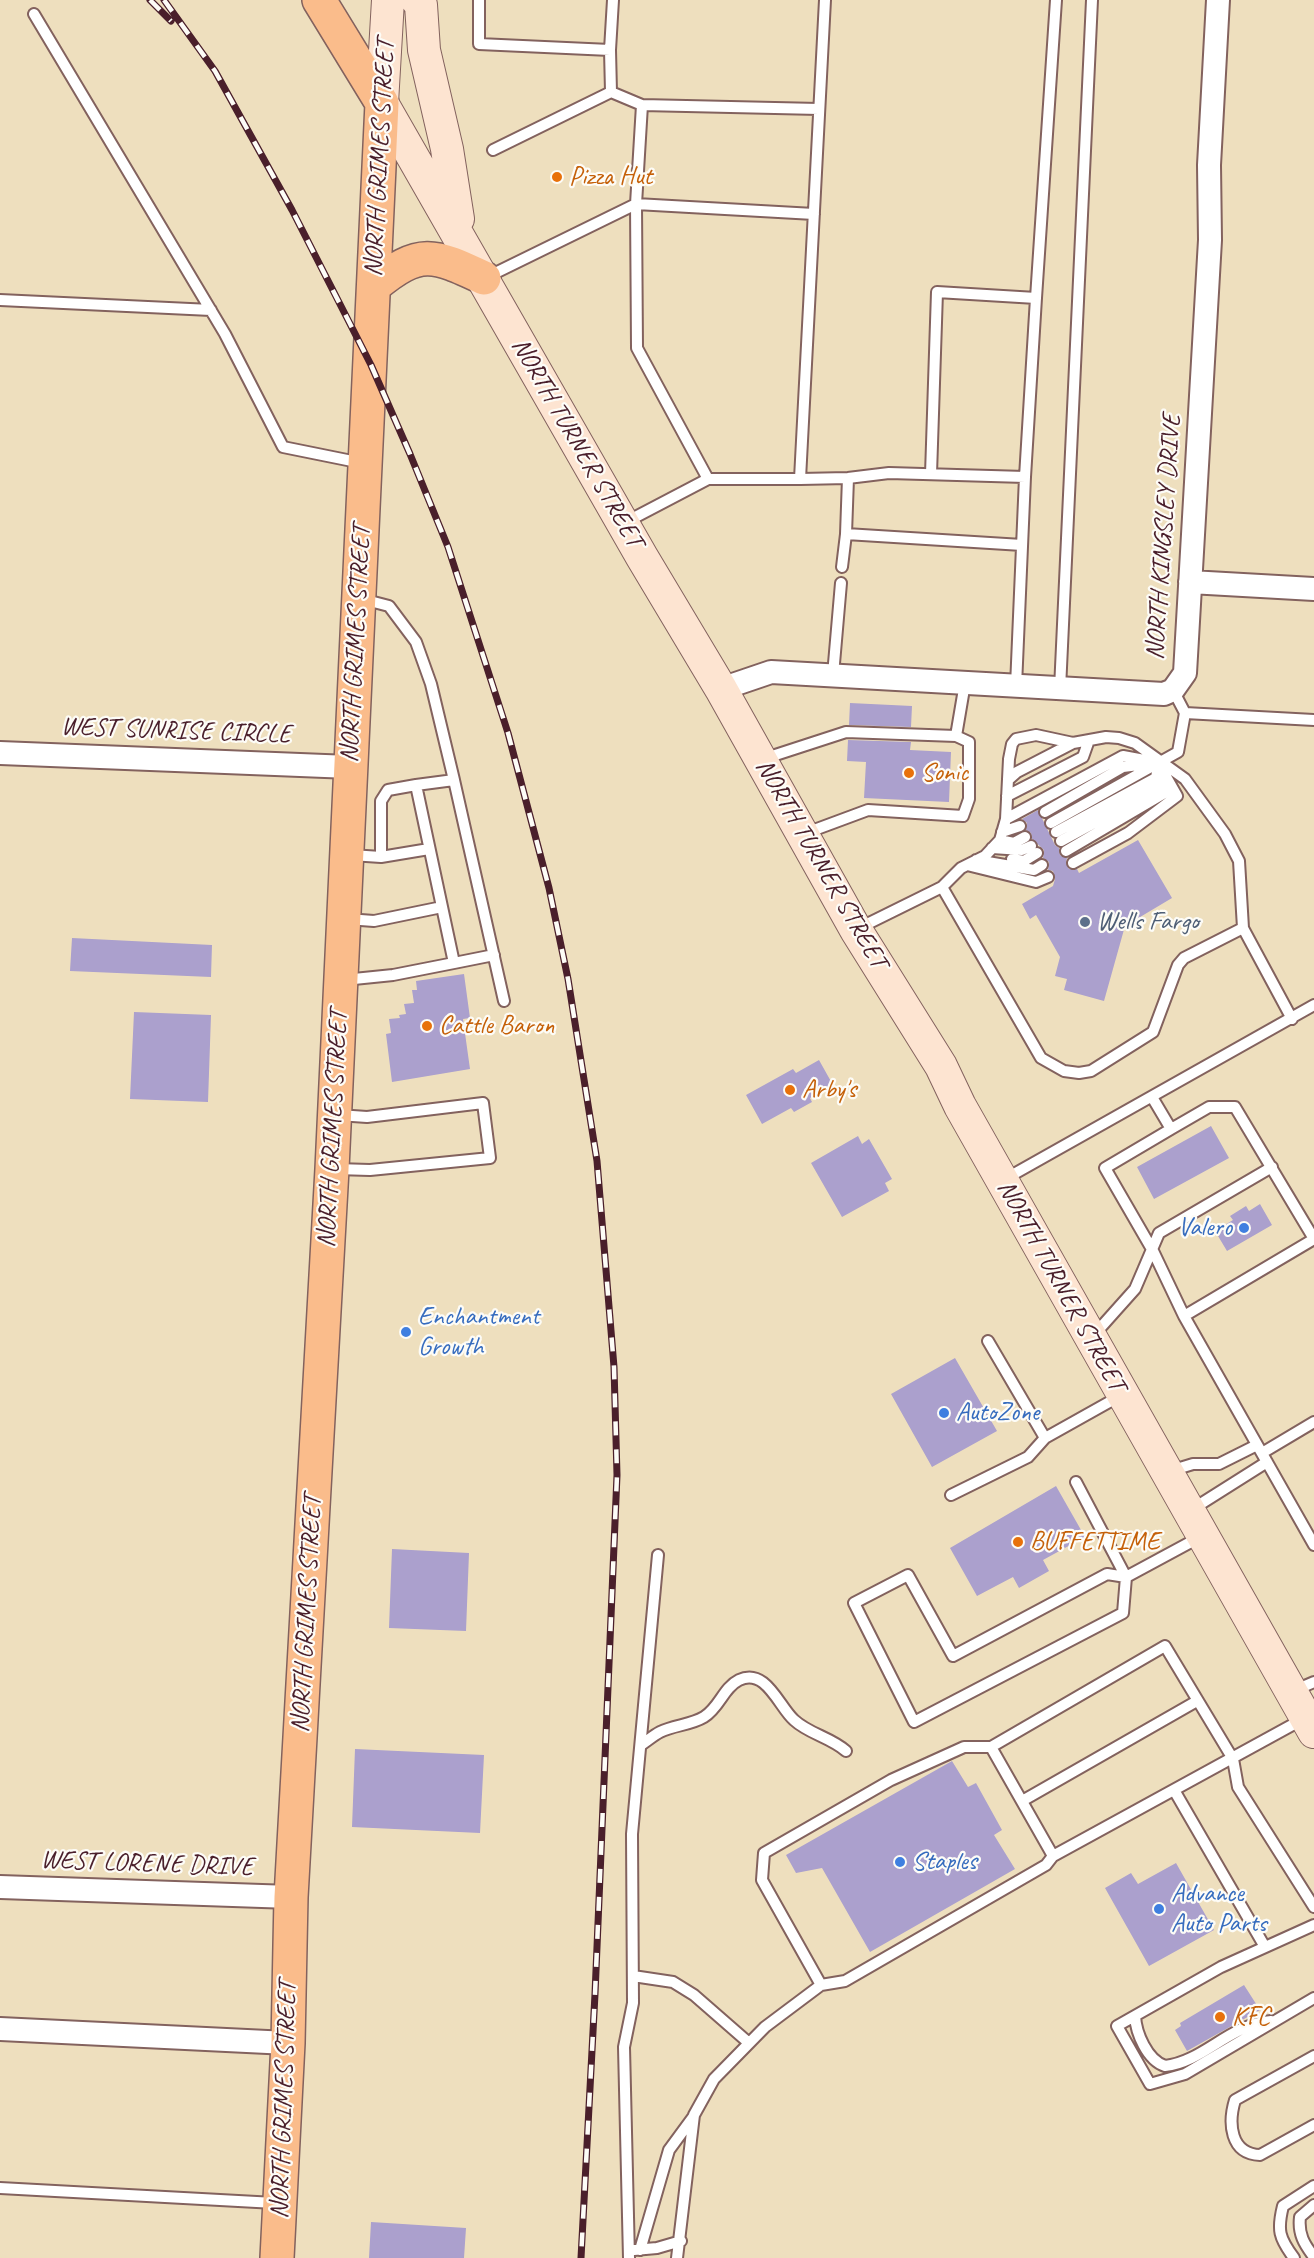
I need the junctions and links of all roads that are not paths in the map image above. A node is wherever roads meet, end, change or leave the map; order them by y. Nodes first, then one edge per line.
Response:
1 (319, 0) edge
2 (388, 0) edge
3 (417, 0) edge
4 (479, 0) edge
5 (614, 0) edge
6 (825, 0) edge
7 (1056, 0) edge
8 (1092, 0) edge
9 (1218, 0) edge
10 (34, 14) dead end
11 (610, 50) junction
12 (611, 92) junction
13 (382, 103) junction
14 (642, 105) junction
15 (819, 109) junction
16 (493, 150) dead end
17 (636, 204) junction
18 (814, 214) junction
19 (461, 238) junction
20 (484, 278) junction
21 (374, 286) junction
22 (1036, 298) junction
23 (0, 300) edge
24 (211, 310) junction
25 (366, 464) junction
26 (931, 474) junction
27 (1025, 477) junction
28 (848, 478) junction
29 (708, 479) junction
30 (800, 479) junction
31 (623, 524) junction
32 (846, 534) junction
33 (1022, 545) junction
34 (842, 567) dead end
35 (1190, 582) junction
36 (841, 583) dead end
37 (1314, 589) edge
38 (358, 598) junction
39 (833, 675) junction
40 (965, 683) junction
41 (1016, 686) junction
42 (721, 689) junction
43 (1060, 689) junction
44 (1173, 690) junction
45 (1185, 713) junction
46 (1314, 720) edge
47 (956, 736) junction
48 (1089, 740) junction
49 (1073, 743) junction
50 (0, 753) edge
51 (760, 760) junction
52 (1158, 763) junction
53 (350, 767) junction
54 (454, 780) junction
55 (1008, 780) junction
56 (416, 785) junction
57 (1007, 796) junction
58 (1045, 812) dead end
59 (1006, 819) junction
60 (1020, 826) dead end
61 (803, 835) junction
62 (429, 849) junction
63 (987, 850) junction
64 (346, 855) junction
65 (381, 857) junction
66 (1073, 863) dead end
67 (1042, 865) dead end
68 (1048, 877) dead end
69 (942, 887) junction
70 (442, 907) junction
71 (343, 919) junction
72 (1243, 928) junction
73 (856, 930) junction
74 (494, 955) junction
75 (454, 963) junction
76 (340, 980) junction
77 (504, 1001) dead end
78 (1314, 1005) edge
79 (1292, 1019) junction
80 (1152, 1097) junction
81 (335, 1115) junction
82 (1171, 1129) junction
83 (1272, 1167) junction
84 (332, 1169) junction
85 (1002, 1181) junction
86 (1314, 1239) edge
87 (1153, 1251) junction
88 (1184, 1316) junction
89 (1091, 1338) junction
90 (988, 1341) dead end
91 (1123, 1394) junction
92 (1314, 1422) edge
93 (1045, 1438) junction
94 (1262, 1453) junction
95 (1166, 1472) junction
96 (1076, 1482) dead end
97 (951, 1495) dead end
98 (1195, 1524) junction
99 (1314, 1545) edge
100 (658, 1555) dead end
101 (1126, 1577) junction
102 (1197, 1701) junction
103 (1306, 1706) edge
104 (641, 1745) junction
105 (991, 1747) junction
106 (846, 1751) dead end
107 (1233, 1759) junction
108 (1174, 1790) junction
109 (1022, 1801) junction
110 (1053, 1856) junction
111 (0, 1887) edge
112 (291, 1897) junction
113 (1314, 1906) edge
114 (1314, 1925) edge
115 (1265, 1947) junction
116 (633, 1976) junction
117 (821, 1985) junction
118 (1314, 1998) edge
119 (1135, 2016) junction
120 (1276, 2020) junction
121 (0, 2029) edge
122 (288, 2043) junction
123 (749, 2043) junction
124 (1314, 2056) edge
125 (694, 2115) junction
126 (1314, 2125) edge
127 (1314, 2186) edge
128 (0, 2188) edge
129 (280, 2203) junction
130 (1314, 2205) edge
131 (681, 2241) junction
132 (633, 2252) edge
133 (1314, 2257) edge
134 (277, 2258) edge
135 (677, 2258) edge
136 (1294, 2258) edge

1 - 13 main road, NORTH TURNER STREET
2 - 13 main road, NORTH GRIMES STREET
3 - 19 main road
4 - 11 lane
5 - 11 lane
6 - 15 lane
7 - 22 lane
8 - 43 lane
9 - 35 street, NORTH KINGSLEY DRIVE
10 - 24 lane
11 - 12 lane
12 - 14 lane
12 - 16 lane
13 - 19 main road, NORTH TURNER STREET
13 - 21 main road, NORTH GRIMES STREET
14 - 15 lane
14 - 17 lane
15 - 18 lane
17 - 18 lane
17 - 20 lane
17 - 29 lane
18 - 30 lane
19 - 20 main road, NORTH TURNER STREET
20 - 21 main road
20 - 31 main road, NORTH TURNER STREET
21 - 25 main road, NORTH GRIMES STREET
22 - 26 lane
22 - 27 lane
23 - 24 lane
24 - 25 lane
25 - 38 main road, NORTH GRIMES STREET
26 - 27 lane
26 - 28 lane
27 - 33 lane
28 - 30 lane
28 - 32 lane
29 - 30 lane
29 - 31 lane
31 - 42 main road, NORTH TURNER STREET
32 - 33 lane
32 - 34 lane
33 - 41 lane
35 - 37 street
35 - 44 street, NORTH KINGSLEY DRIVE
36 - 39 lane
38 - 53 main road, NORTH GRIMES STREET
38 - 54 lane
39 - 40 street, NORTH KINGSLEY DRIVE
39 - 42 street, NORTH KINGSLEY DRIVE
40 - 41 street, NORTH KINGSLEY DRIVE
40 - 47 lane
41 - 43 street, NORTH KINGSLEY DRIVE
42 - 51 main road, NORTH TURNER STREET
43 - 44 street, NORTH KINGSLEY DRIVE
44 - 45 lane
45 - 46 lane
45 - 52 lane
47 - 51 lane
47 - 61 lane
48 - 49 lane
48 - 52 lane
48 - 57 lane
49 - 55 lane
49 - 55 lane
50 - 53 street, WEST SUNRISE CIRCLE
51 - 61 main road, NORTH TURNER STREET
52 - 52 lane
52 - 58 lane
52 - 59 lane
52 - 66 lane
52 - 72 lane
53 - 64 main road, NORTH GRIMES STREET
54 - 56 lane
54 - 74 lane
55 - 57 lane
56 - 62 lane
56 - 65 lane
57 - 59 lane
59 - 63 lane
60 - 63 lane
61 - 73 main road, NORTH TURNER STREET
62 - 65 lane
62 - 70 lane
63 - 63 lane
63 - 67 lane
63 - 68 lane
63 - 69 lane
64 - 65 lane
64 - 71 main road, NORTH GRIMES STREET
69 - 72 lane
69 - 73 lane
70 - 71 lane
70 - 75 lane
71 - 76 main road, NORTH GRIMES STREET
72 - 79 lane
73 - 85 main road, NORTH TURNER STREET
74 - 75 lane
74 - 77 lane
75 - 76 lane
76 - 81 main road, NORTH GRIMES STREET
78 - 79 lane
79 - 80 lane
80 - 82 lane
80 - 85 lane
81 - 84 main road, NORTH GRIMES STREET
81 - 84 lane
82 - 83 lane
82 - 87 lane
83 - 86 lane
83 - 87 lane
84 - 112 main road, NORTH GRIMES STREET
85 - 89 main road, NORTH TURNER STREET
86 - 88 lane
87 - 88 lane
87 - 89 lane
88 - 94 lane
89 - 91 main road, NORTH TURNER STREET
90 - 93 lane
91 - 93 lane
91 - 95 main road, NORTH TURNER STREET
92 - 94 lane
93 - 97 lane
94 - 95 lane
94 - 98 lane
94 - 99 lane
95 - 98 main road, NORTH TURNER STREET
96 - 101 lane
98 - 101 lane
98 - 103 main road, NORTH TURNER STREET
100 - 104 lane
101 - 101 lane
102 - 105 lane
102 - 107 lane
102 - 109 lane
103 - 107 lane
104 - 106 lane
104 - 116 lane
105 - 109 lane
105 - 117 lane
107 - 108 lane
107 - 113 lane
108 - 110 lane
108 - 115 lane
109 - 110 lane
110 - 117 lane
111 - 112 street, WEST LORENE DRIVE
112 - 122 main road, NORTH GRIMES STREET
114 - 115 lane
115 - 119 lane
116 - 123 lane
116 - 132 lane
117 - 123 lane
118 - 120 lane
119 - 120 lane
119 - 120 lane
121 - 122 street
122 - 129 main road, NORTH GRIMES STREET
123 - 125 lane
124 - 126 lane
125 - 131 lane
125 - 132 lane
127 - 136 lane
128 - 129 lane
129 - 134 main road, NORTH GRIMES STREET
130 - 133 lane
131 - 132 lane
131 - 135 lane

